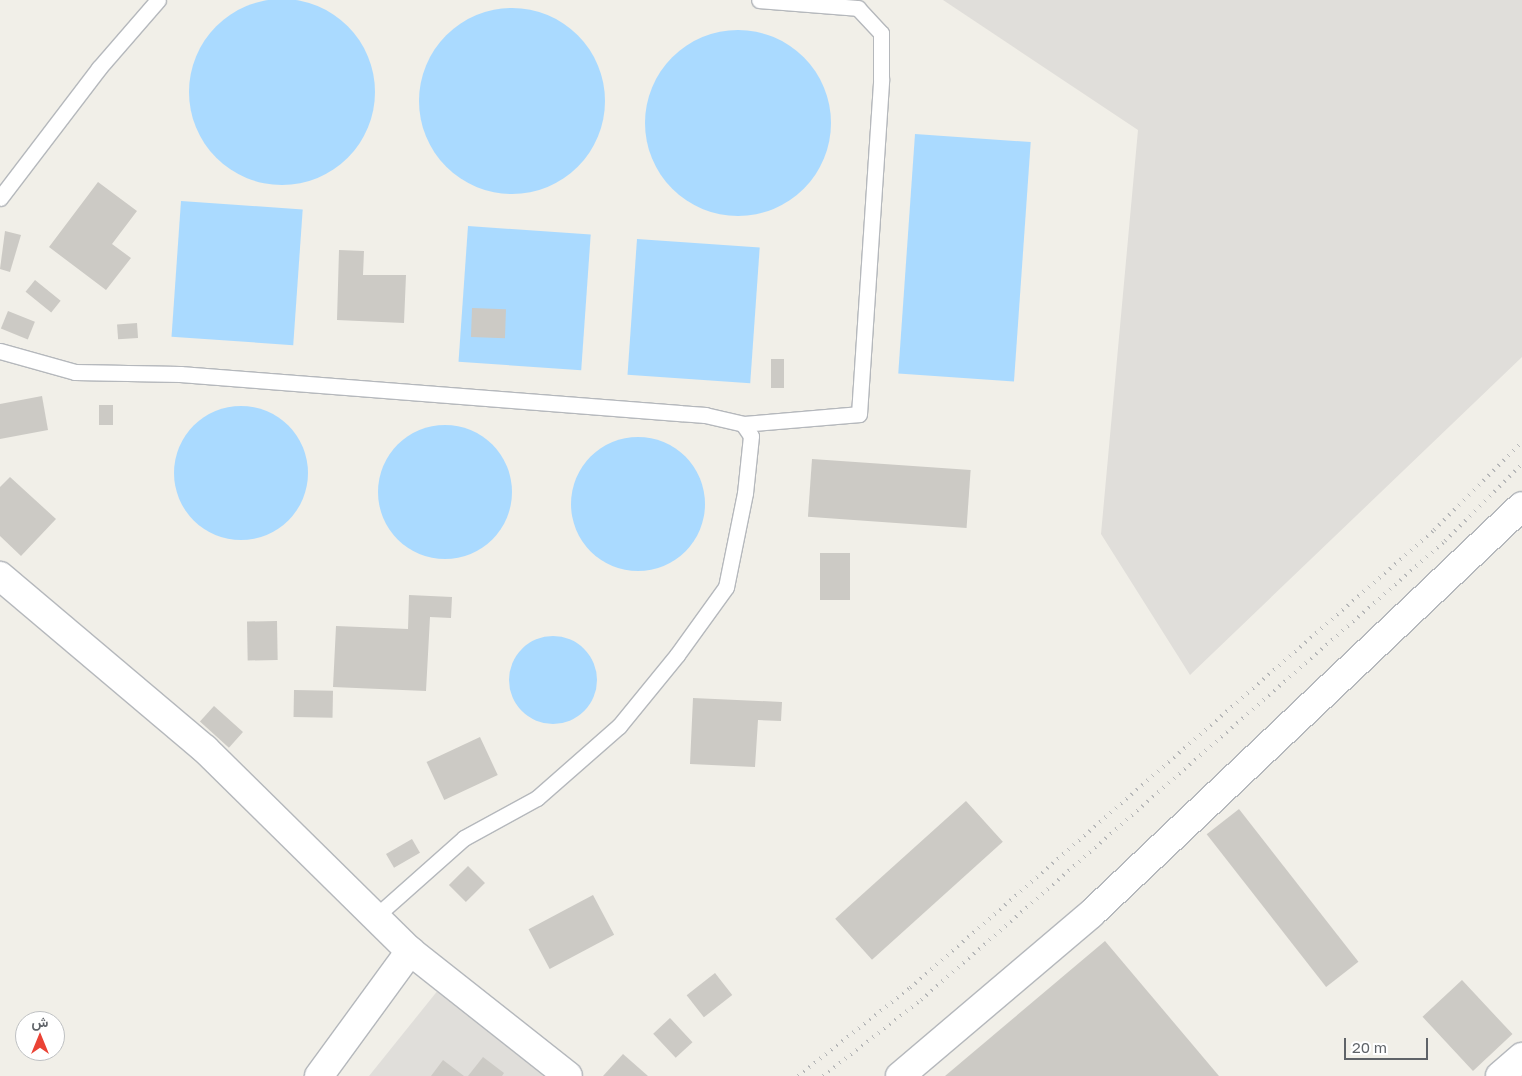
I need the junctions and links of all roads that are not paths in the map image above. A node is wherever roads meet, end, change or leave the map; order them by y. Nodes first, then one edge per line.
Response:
1 (158, 0) edge
2 (759, 0) edge
3 (0, 198) edge
4 (0, 351) edge
5 (743, 424) junction
6 (1522, 506) edge
7 (0, 576) edge
8 (375, 916) junction
9 (410, 951) junction
10 (1522, 1056) edge
11 (319, 1076) edge
12 (568, 1076) edge
13 (900, 1076) edge
14 (1500, 1076) edge

1 - 3 lane
2 - 5 lane
4 - 5 lane
5 - 8 lane
6 - 13 street
7 - 8 street
8 - 9 street
9 - 11 street
9 - 12 street
10 - 14 street

